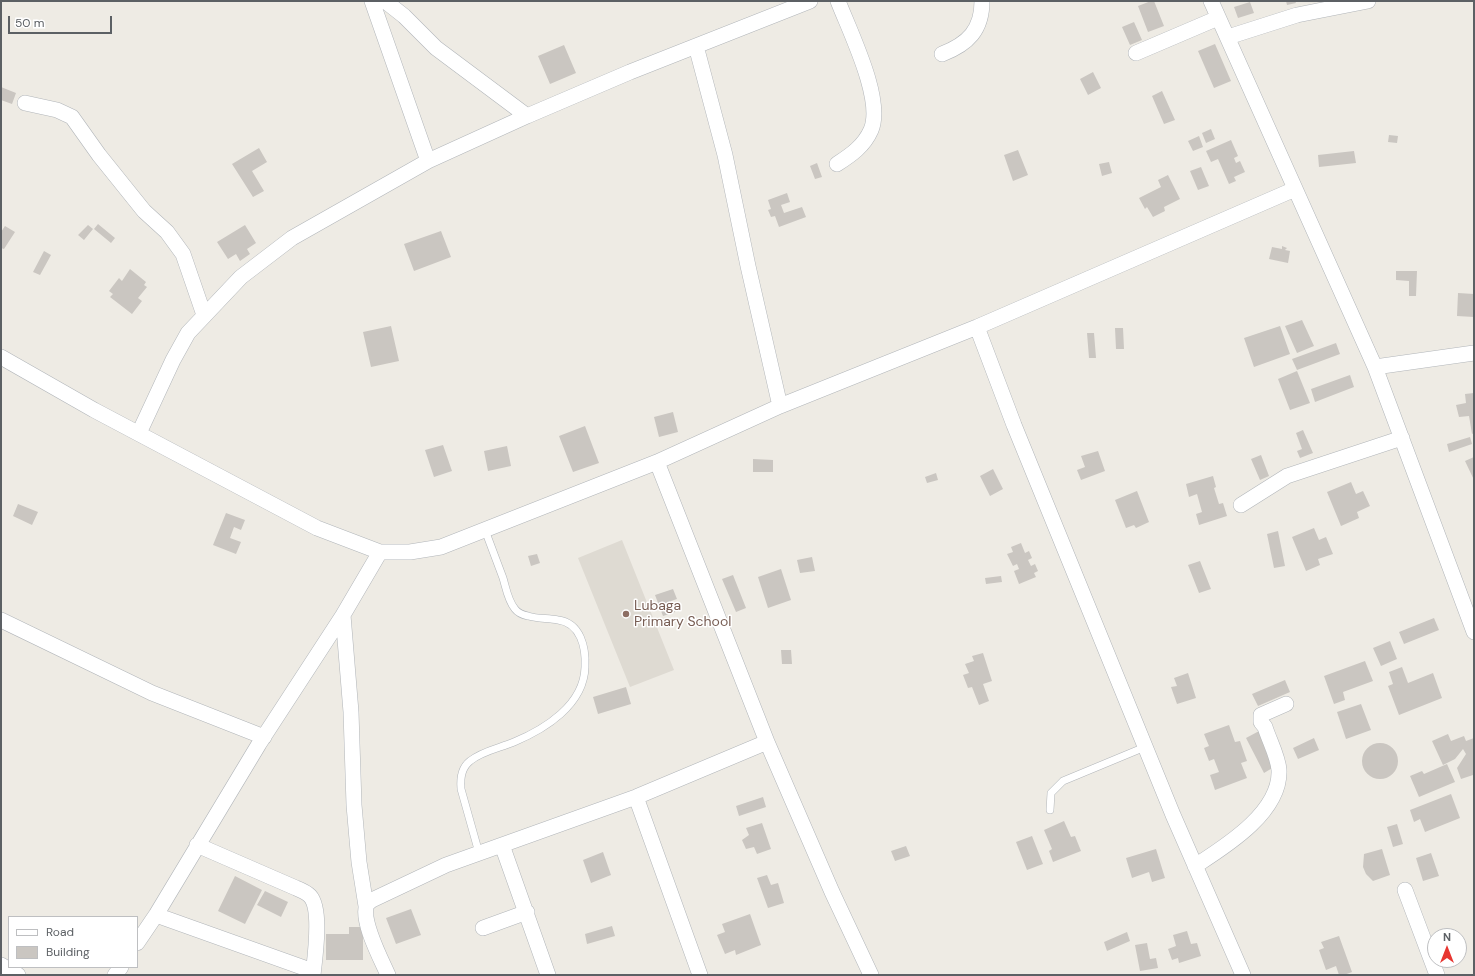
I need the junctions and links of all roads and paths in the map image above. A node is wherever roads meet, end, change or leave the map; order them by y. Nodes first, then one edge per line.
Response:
1 (372, 1) edge
2 (385, 1) edge
3 (810, 1) edge
4 (838, 1) edge
5 (982, 1) edge
6 (1210, 1) edge
7 (1368, 1) edge
8 (1218, 18) junction
9 (1228, 37) junction
10 (696, 46) junction
11 (1136, 53) dead end
12 (942, 54) dead end
13 (25, 103) dead end
14 (527, 116) junction
15 (428, 162) junction
16 (837, 164) dead end
17 (1295, 189) junction
18 (204, 315) junction
19 (977, 327) junction
20 (1474, 353) edge
21 (1, 357) edge
22 (1375, 367) junction
23 (780, 406) junction
24 (139, 433) junction
25 (1402, 438) junction
26 (657, 462) junction
27 (1241, 505) dead end
28 (486, 530) junction
29 (380, 552) junction
30 (343, 615) junction
31 (1, 620) edge
32 (1474, 632) edge
33 (1286, 704) dead end
34 (264, 737) junction
35 (767, 742) junction
36 (1145, 747) junction
37 (636, 797) junction
38 (1050, 810) dead end
39 (197, 845) junction
40 (502, 845) junction
41 (480, 853) junction
42 (1195, 866) junction
43 (1405, 890) dead end
44 (366, 906) junction
45 (527, 912) junction
46 (156, 915) junction
47 (483, 928) dead end
48 (138, 942) edge
49 (1, 965) edge
50 (313, 973) edge
51 (18, 975) edge
52 (388, 975) edge
53 (548, 975) edge
54 (700, 975) edge
55 (871, 975) edge
56 (1243, 975) edge
57 (1437, 975) edge

1 - 15 street
2 - 14 street
3 - 10 street
4 - 16 street
5 - 12 street
6 - 8 street
7 - 9 street
8 - 9 street
8 - 11 street
9 - 17 street
10 - 14 street
10 - 23 street
13 - 18 street
14 - 15 street
15 - 18 street
17 - 19 street
17 - 22 street
18 - 24 street
19 - 23 street
19 - 36 street
20 - 22 street
21 - 24 street
22 - 25 street
23 - 26 street
24 - 29 street
25 - 27 street
25 - 32 street
26 - 28 street
26 - 35 street
28 - 29 street
28 - 41 lane
29 - 30 street
30 - 34 street
30 - 44 street
31 - 34 street
33 - 42 street
34 - 39 street
35 - 37 street
35 - 55 street
36 - 38 lane
36 - 42 street
37 - 40 street
37 - 54 street
39 - 46 street
39 - 50 street
40 - 41 street
40 - 45 street
41 - 44 street
42 - 56 street
43 - 57 street
44 - 52 street
45 - 47 street
45 - 53 street
46 - 48 street
46 - 50 street
49 - 51 street

